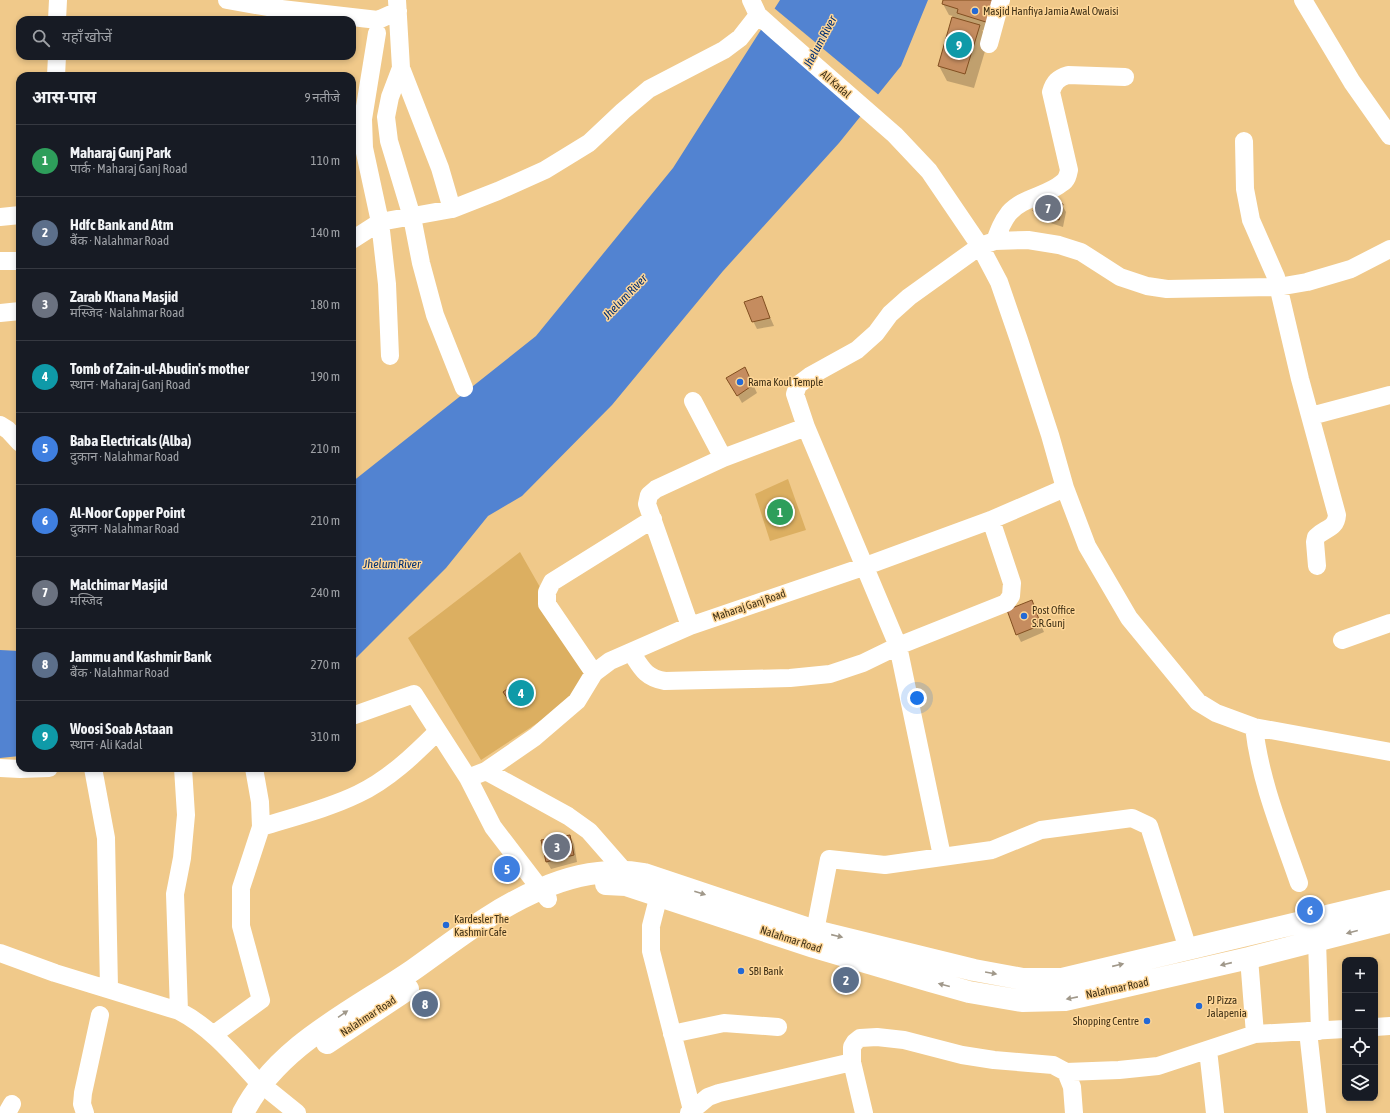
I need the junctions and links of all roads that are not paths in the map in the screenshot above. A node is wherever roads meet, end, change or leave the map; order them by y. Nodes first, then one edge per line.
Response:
1 (58, 0) edge
2 (227, 0) edge
3 (1001, 0) edge
4 (1303, 0) edge
5 (397, 6) edge
6 (754, 7) edge
7 (58, 16) edge
8 (343, 16) edge
9 (356, 17) edge
10 (377, 34) dead end
11 (989, 44) dead end
12 (400, 68) junction
13 (1125, 76) dead end
14 (1390, 136) edge
15 (1244, 141) dead end
16 (452, 209) junction
17 (16, 215) edge
18 (0, 217) edge
19 (412, 217) junction
20 (380, 222) junction
21 (356, 237) edge
22 (988, 243) junction
23 (1390, 249) edge
24 (0, 261) edge
25 (16, 261) edge
26 (1278, 287) junction
27 (16, 311) edge
28 (0, 313) edge
29 (390, 356) dead end
30 (464, 388) dead end
31 (1390, 395) edge
32 (693, 401) dead end
33 (1311, 416) junction
34 (0, 425) edge
35 (806, 427) junction
36 (16, 439) edge
37 (724, 458) junction
38 (1064, 488) junction
39 (653, 519) junction
40 (991, 520) junction
41 (1317, 566) dead end
42 (863, 567) junction
43 (1390, 623) edge
44 (690, 626) junction
45 (1342, 640) dead end
46 (898, 646) junction
47 (631, 652) junction
48 (594, 673) junction
49 (356, 715) edge
50 (1254, 727) junction
51 (437, 732) junction
52 (1390, 752) edge
53 (0, 768) edge
54 (16, 769) edge
55 (486, 771) junction
56 (94, 772) edge
57 (183, 772) edge
58 (255, 772) edge
59 (468, 778) junction
60 (261, 827) junction
61 (942, 856) junction
62 (624, 871) junction
63 (1299, 883) dead end
64 (661, 889) junction
65 (544, 894) junction
66 (1390, 901) edge
67 (1390, 922) edge
68 (815, 931) junction
69 (1317, 941) junction
70 (1188, 949) junction
71 (0, 953) edge
72 (1249, 958) junction
73 (110, 988) junction
74 (179, 1011) junction
75 (100, 1015) dead end
76 (1390, 1026) edge
77 (778, 1027) dead end
78 (1378, 1027) edge
79 (1342, 1029) edge
80 (1314, 1031) junction
81 (672, 1034) junction
82 (1255, 1034) junction
83 (213, 1035) junction
84 (1208, 1050) junction
85 (852, 1062) junction
86 (1066, 1072) junction
87 (281, 1102) edge
88 (690, 1112) edge
89 (85, 1113) edge
90 (243, 1113) edge
91 (258, 1113) edge
92 (864, 1113) edge
93 (1074, 1113) edge
94 (1215, 1113) edge
95 (1317, 1113) edge

1 - 7 street
2 - 8 street
3 - 11 street
4 - 14 street
5 - 9 street
5 - 12 street
6 - 16 street
6 - 22 street, Ali Kadal
10 - 20 street
12 - 16 street
12 - 19 street
13 - 22 street
15 - 26 street
16 - 19 street
17 - 18 street
19 - 20 street
19 - 30 street
20 - 21 street
20 - 29 street
22 - 26 street
22 - 35 street
22 - 38 street, Ali Kadal
23 - 26 street
24 - 25 street
26 - 33 street
27 - 28 street
31 - 33 street
32 - 37 street
33 - 41 street
34 - 36 street
35 - 37 street
35 - 42 street
37 - 39 street
38 - 40 street, Maharaj Ganj Road
38 - 50 street, Ali Kadal
39 - 44 street
39 - 48 street
40 - 42 street, Maharaj Ganj Road
40 - 46 street
42 - 44 street, Maharaj Ganj Road
42 - 46 street
43 - 45 street
44 - 47 street, Maharaj Ganj Road
46 - 47 street
46 - 61 street
47 - 48 street, Maharaj Ganj Road
48 - 55 street, Maharaj Ganj Road
49 - 51 street
50 - 52 street, Ali Kadal
50 - 63 street
51 - 59 street
51 - 60 street
53 - 54 street
55 - 59 street, Maharaj Ganj Road
55 - 62 street
56 - 73 street
57 - 74 street
58 - 60 street
59 - 65 street
60 - 83 street
61 - 68 street
61 - 70 street
62 - 64 main road
62 - 65 main road
64 - 65 main road, Nalahmar Road
64 -> 68 main road, Nalahmar Road
72 -> 64 main road, Nalahmar Road
64 - 81 street
65 - 87 main road
66 - 70 main road, Nalahmar Road
67 -> 69 main road, Nalahmar Road
68 -> 70 main road, Nalahmar Road
69 - 72 main road, Nalahmar Road
69 - 80 street
71 - 73 street
72 - 82 street
73 - 74 street
74 - 83 street
75 - 89 street
76 - 78 street
77 - 81 street
79 - 80 street
80 - 82 street
80 - 95 street
81 - 88 street
82 - 84 street
83 - 87 street
84 - 86 street
84 - 94 street
85 - 86 street
85 - 88 street
85 - 92 street
86 - 93 street
87 - 90 main road
87 - 91 main road

